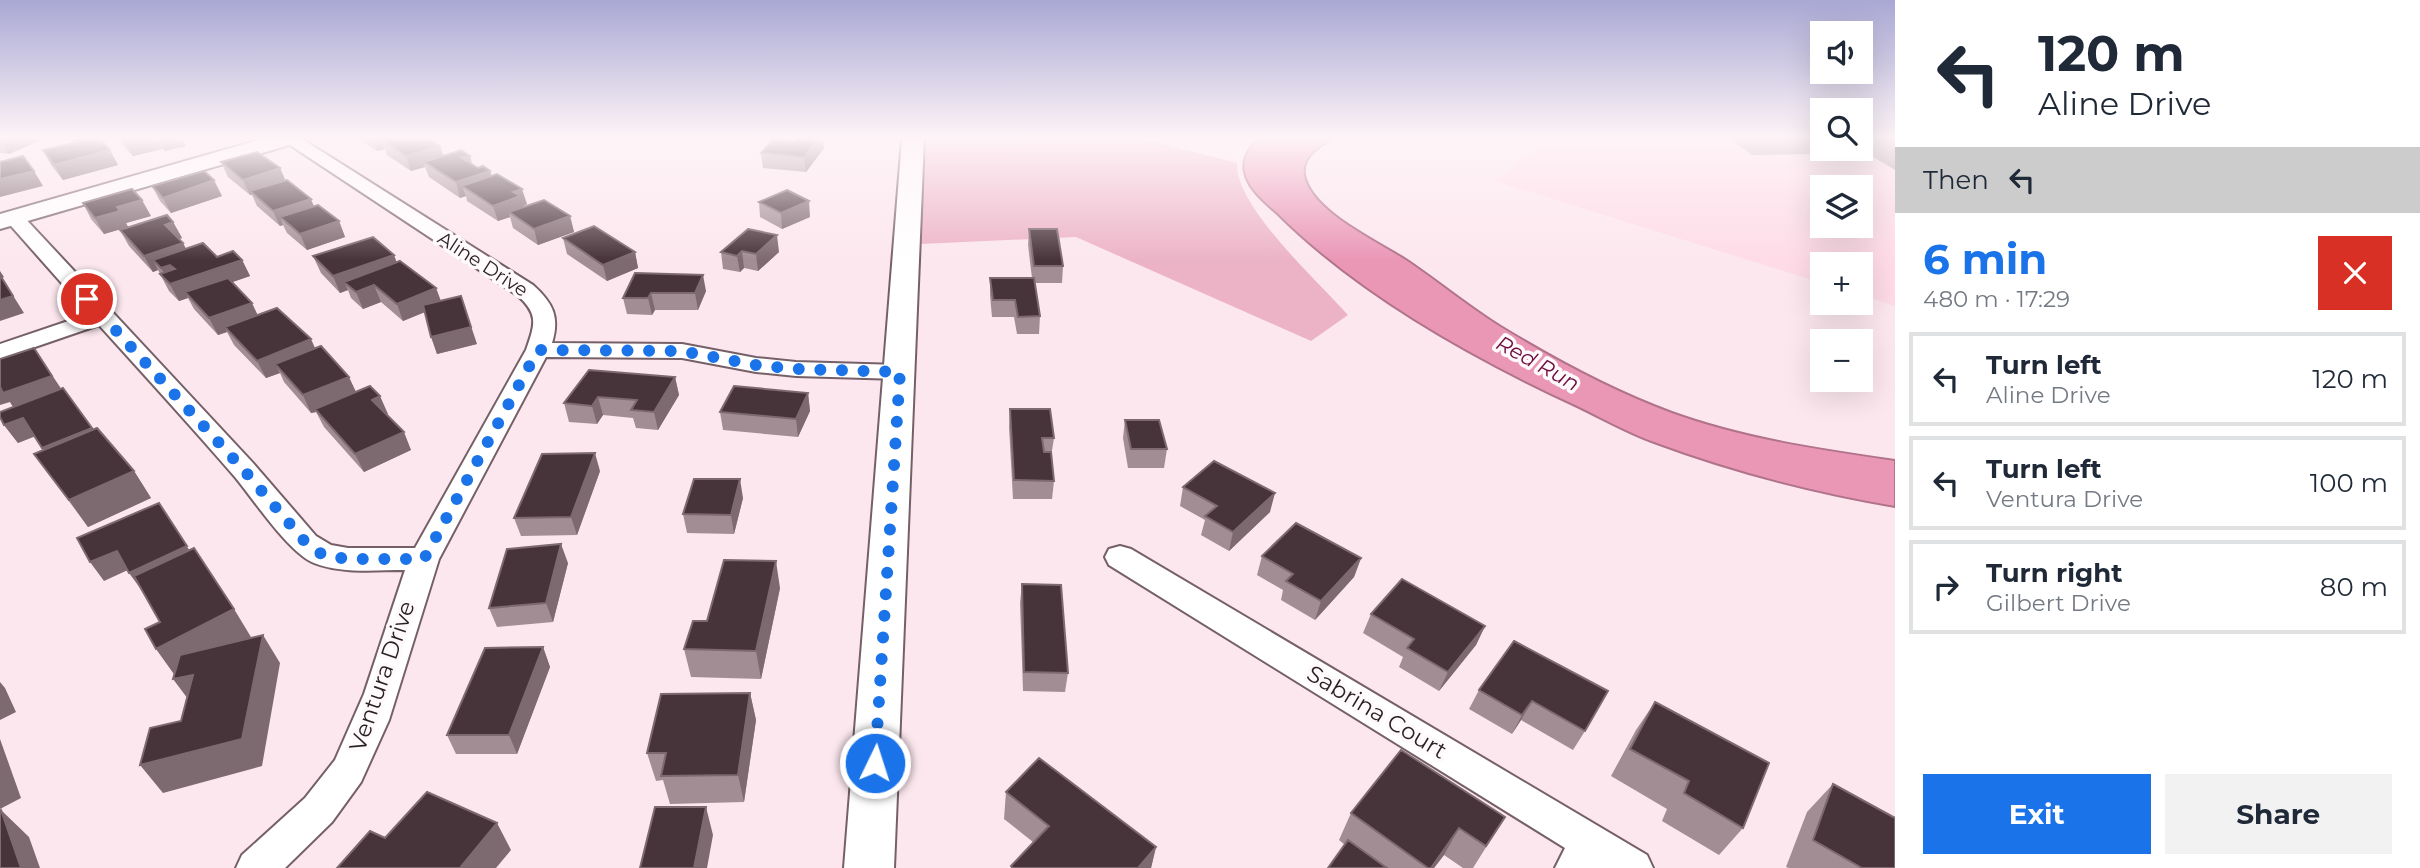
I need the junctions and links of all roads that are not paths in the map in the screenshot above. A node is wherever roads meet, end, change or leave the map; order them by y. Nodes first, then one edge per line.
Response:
1 (147, 180) edge
2 (351, 180) edge
3 (911, 180) edge
4 (7, 220) edge
5 (102, 317) junction
6 (538, 350) junction
7 (0, 352) edge
8 (900, 372) junction
9 (1120, 557) dead end
10 (424, 559) junction
11 (1582, 854) edge
12 (256, 868) edge
13 (869, 868) edge
14 (1633, 868) edge

1 - 4 street
2 - 6 street, Aline Drive
3 - 8 street
4 - 5 street
5 - 7 street
5 - 10 street
6 - 8 street
6 - 10 street, Ventura Drive
8 - 13 street
9 - 11 street, Sabrina Court
10 - 12 street, Ventura Drive
11 - 14 street, Sabrina Court

